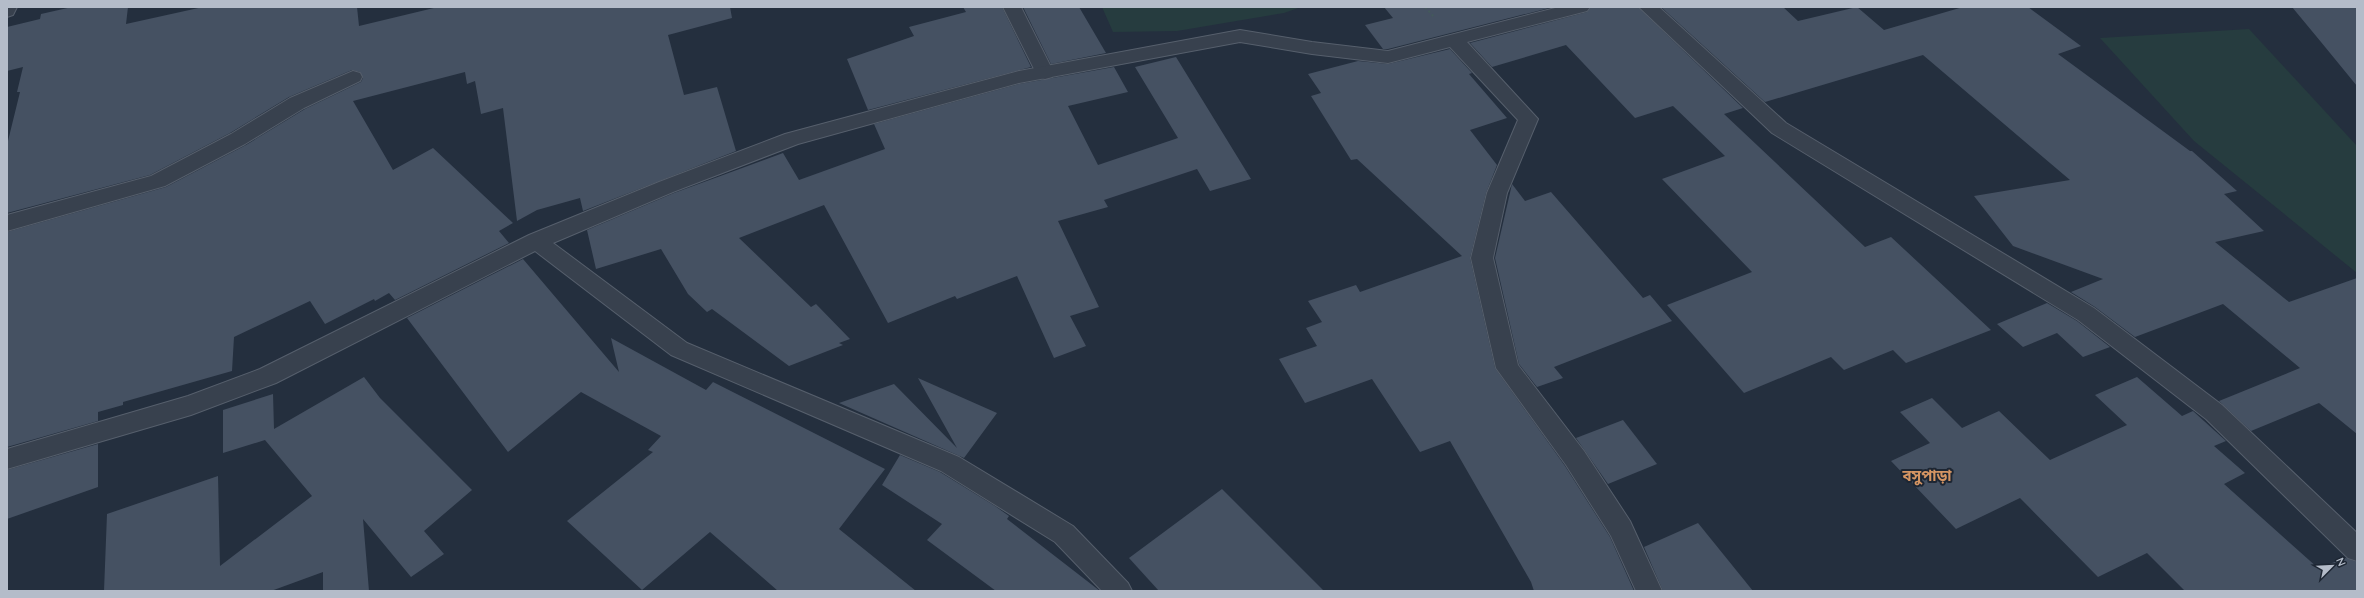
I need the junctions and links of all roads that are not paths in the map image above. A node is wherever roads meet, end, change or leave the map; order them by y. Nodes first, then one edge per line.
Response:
1 (8, 7) edge
2 (1012, 7) edge
3 (1581, 7) edge
4 (1648, 7) edge
5 (7, 11) edge
6 (1454, 40) junction
7 (1045, 73) junction
8 (353, 78) dead end
9 (7, 223) edge
10 (536, 241) junction
11 (7, 459) edge
12 (2357, 550) edge
13 (1119, 591) edge
14 (1649, 591) edge

1 - 5 street
2 - 7 street
3 - 6 street
4 - 12 street
6 - 7 street
6 - 14 street
7 - 10 street
8 - 9 street
10 - 11 street
10 - 13 street

